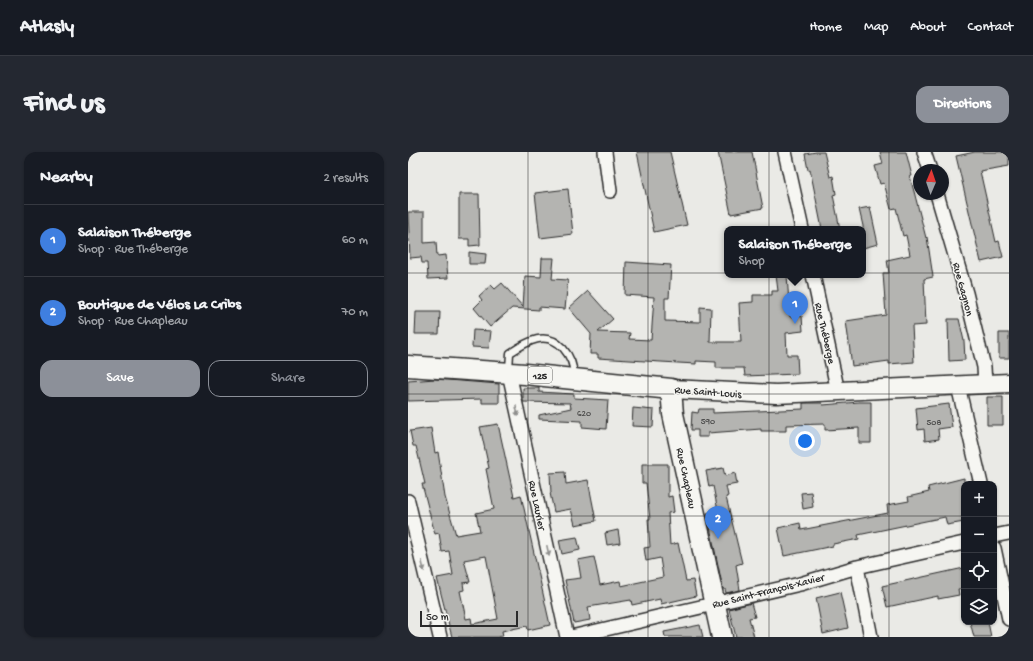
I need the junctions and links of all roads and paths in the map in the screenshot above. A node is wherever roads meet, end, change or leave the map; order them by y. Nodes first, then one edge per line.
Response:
1 (605, 152) edge
2 (785, 152) edge
3 (924, 152) edge
4 (928, 164) edge
5 (610, 192) dead end
6 (939, 200) edge
7 (801, 226) edge
8 (814, 278) edge
9 (408, 366) edge
10 (509, 372) junction
11 (574, 378) junction
12 (1009, 384) edge
13 (985, 385) junction
14 (958, 386) junction
15 (671, 389) junction
16 (838, 392) junction
17 (980, 481) edge
18 (408, 501) edge
19 (1009, 533) edge
20 (997, 535) edge
21 (961, 544) edge
22 (995, 553) edge
23 (857, 567) junction
24 (715, 604) junction
25 (1009, 619) edge
26 (440, 637) edge
27 (567, 637) edge
28 (571, 637) edge
29 (722, 637) edge
30 (871, 637) edge

1 - 5 street
2 - 7 street
3 - 4 street
6 - 13 street, Rue Gagnon
8 - 16 street, Rue Théberge
9 - 10 main road, Rue Saint-Louis / 125
10 - 11 main road, Rue Saint-Louis / 125
10 - 11 lane
10 -> 27 street, Rue Laurier
11 - 15 main road, Rue Saint-Louis / 125
12 - 13 main road, Rue Saint-Louis
13 - 14 main road, Rue Saint-Louis
14 - 16 main road, Rue Saint-Louis
14 - 17 street
15 - 16 main road, Rue Saint-Louis
15 - 24 main road, Rue Chapleau
18 -> 26 street
19 - 20 street
21 - 23 street, Rue Saint-François-Xavier
22 - 25 street
23 - 24 street, Rue Saint-François-Xavier
23 - 30 street
24 - 28 street, Rue Saint-François-Xavier
24 - 29 main road, Rue Chapleau

